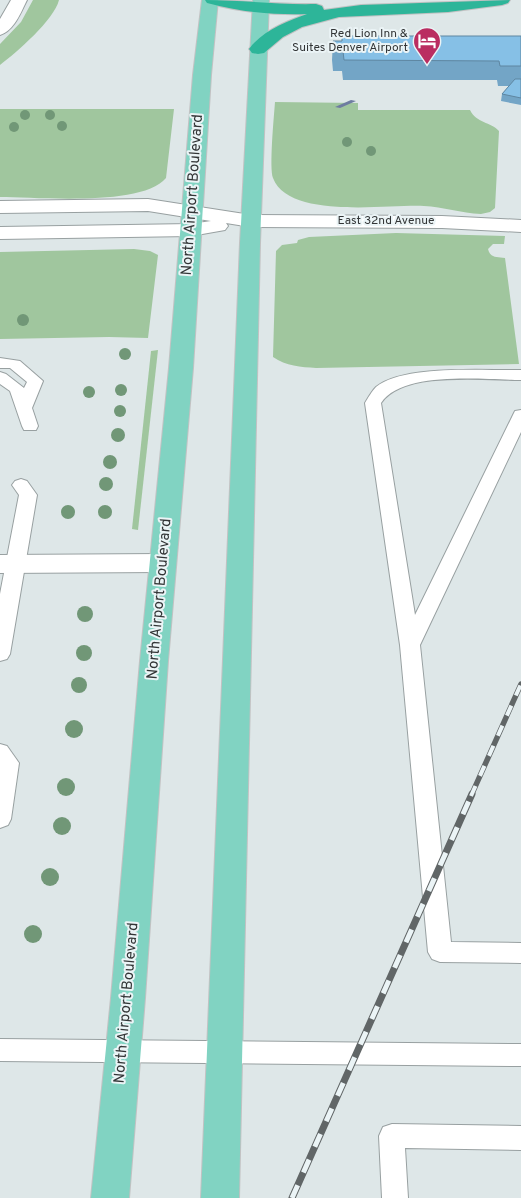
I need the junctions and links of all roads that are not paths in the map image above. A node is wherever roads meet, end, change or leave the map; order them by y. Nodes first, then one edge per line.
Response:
1 (19, 0) edge
2 (211, 0) edge
3 (502, 0) edge
4 (260, 5) edge
5 (433, 8) junction
6 (0, 30) edge
7 (258, 50) junction
8 (0, 207) edge
9 (192, 220) junction
10 (251, 221) junction
11 (521, 226) edge
12 (0, 233) edge
13 (0, 363) edge
14 (521, 375) edge
15 (0, 377) edge
16 (23, 409) junction
17 (521, 415) edge
18 (30, 426) dead end
19 (21, 485) dead end
20 (162, 563) junction
21 (7, 564) edge
22 (410, 645) junction
23 (0, 654) edge
24 (0, 752) edge
25 (0, 818) edge
26 (521, 953) edge
27 (0, 1050) edge
28 (124, 1051) junction
29 (225, 1053) junction
30 (521, 1055) edge
31 (521, 1138) edge
32 (110, 1198) edge
33 (220, 1198) edge
34 (395, 1198) edge

1 - 6 street
2 - 4 highway
2 - 9 main road, North Airport Boulevard
3 - 5 highway
4 - 5 highway
4 - 7 main road
5 - 7 highway
7 - 10 main road
8 - 9 street, East 32nd Avenue
9 - 10 street, East 32nd Avenue
9 - 12 street, East 32nd Avenue
9 - 20 main road, North Airport Boulevard
10 - 11 street, East 32nd Avenue
10 - 29 main road
13 - 16 lane
14 - 22 lane
15 - 16 lane
16 - 18 lane
17 - 22 lane
19 - 21 lane
20 - 21 street
20 - 28 main road, North Airport Boulevard
21 - 23 lane
22 - 26 lane
24 - 25 lane
27 - 28 lane
28 - 29 lane
28 - 32 main road, North Airport Boulevard
29 - 30 lane
29 - 33 main road
31 - 34 lane

